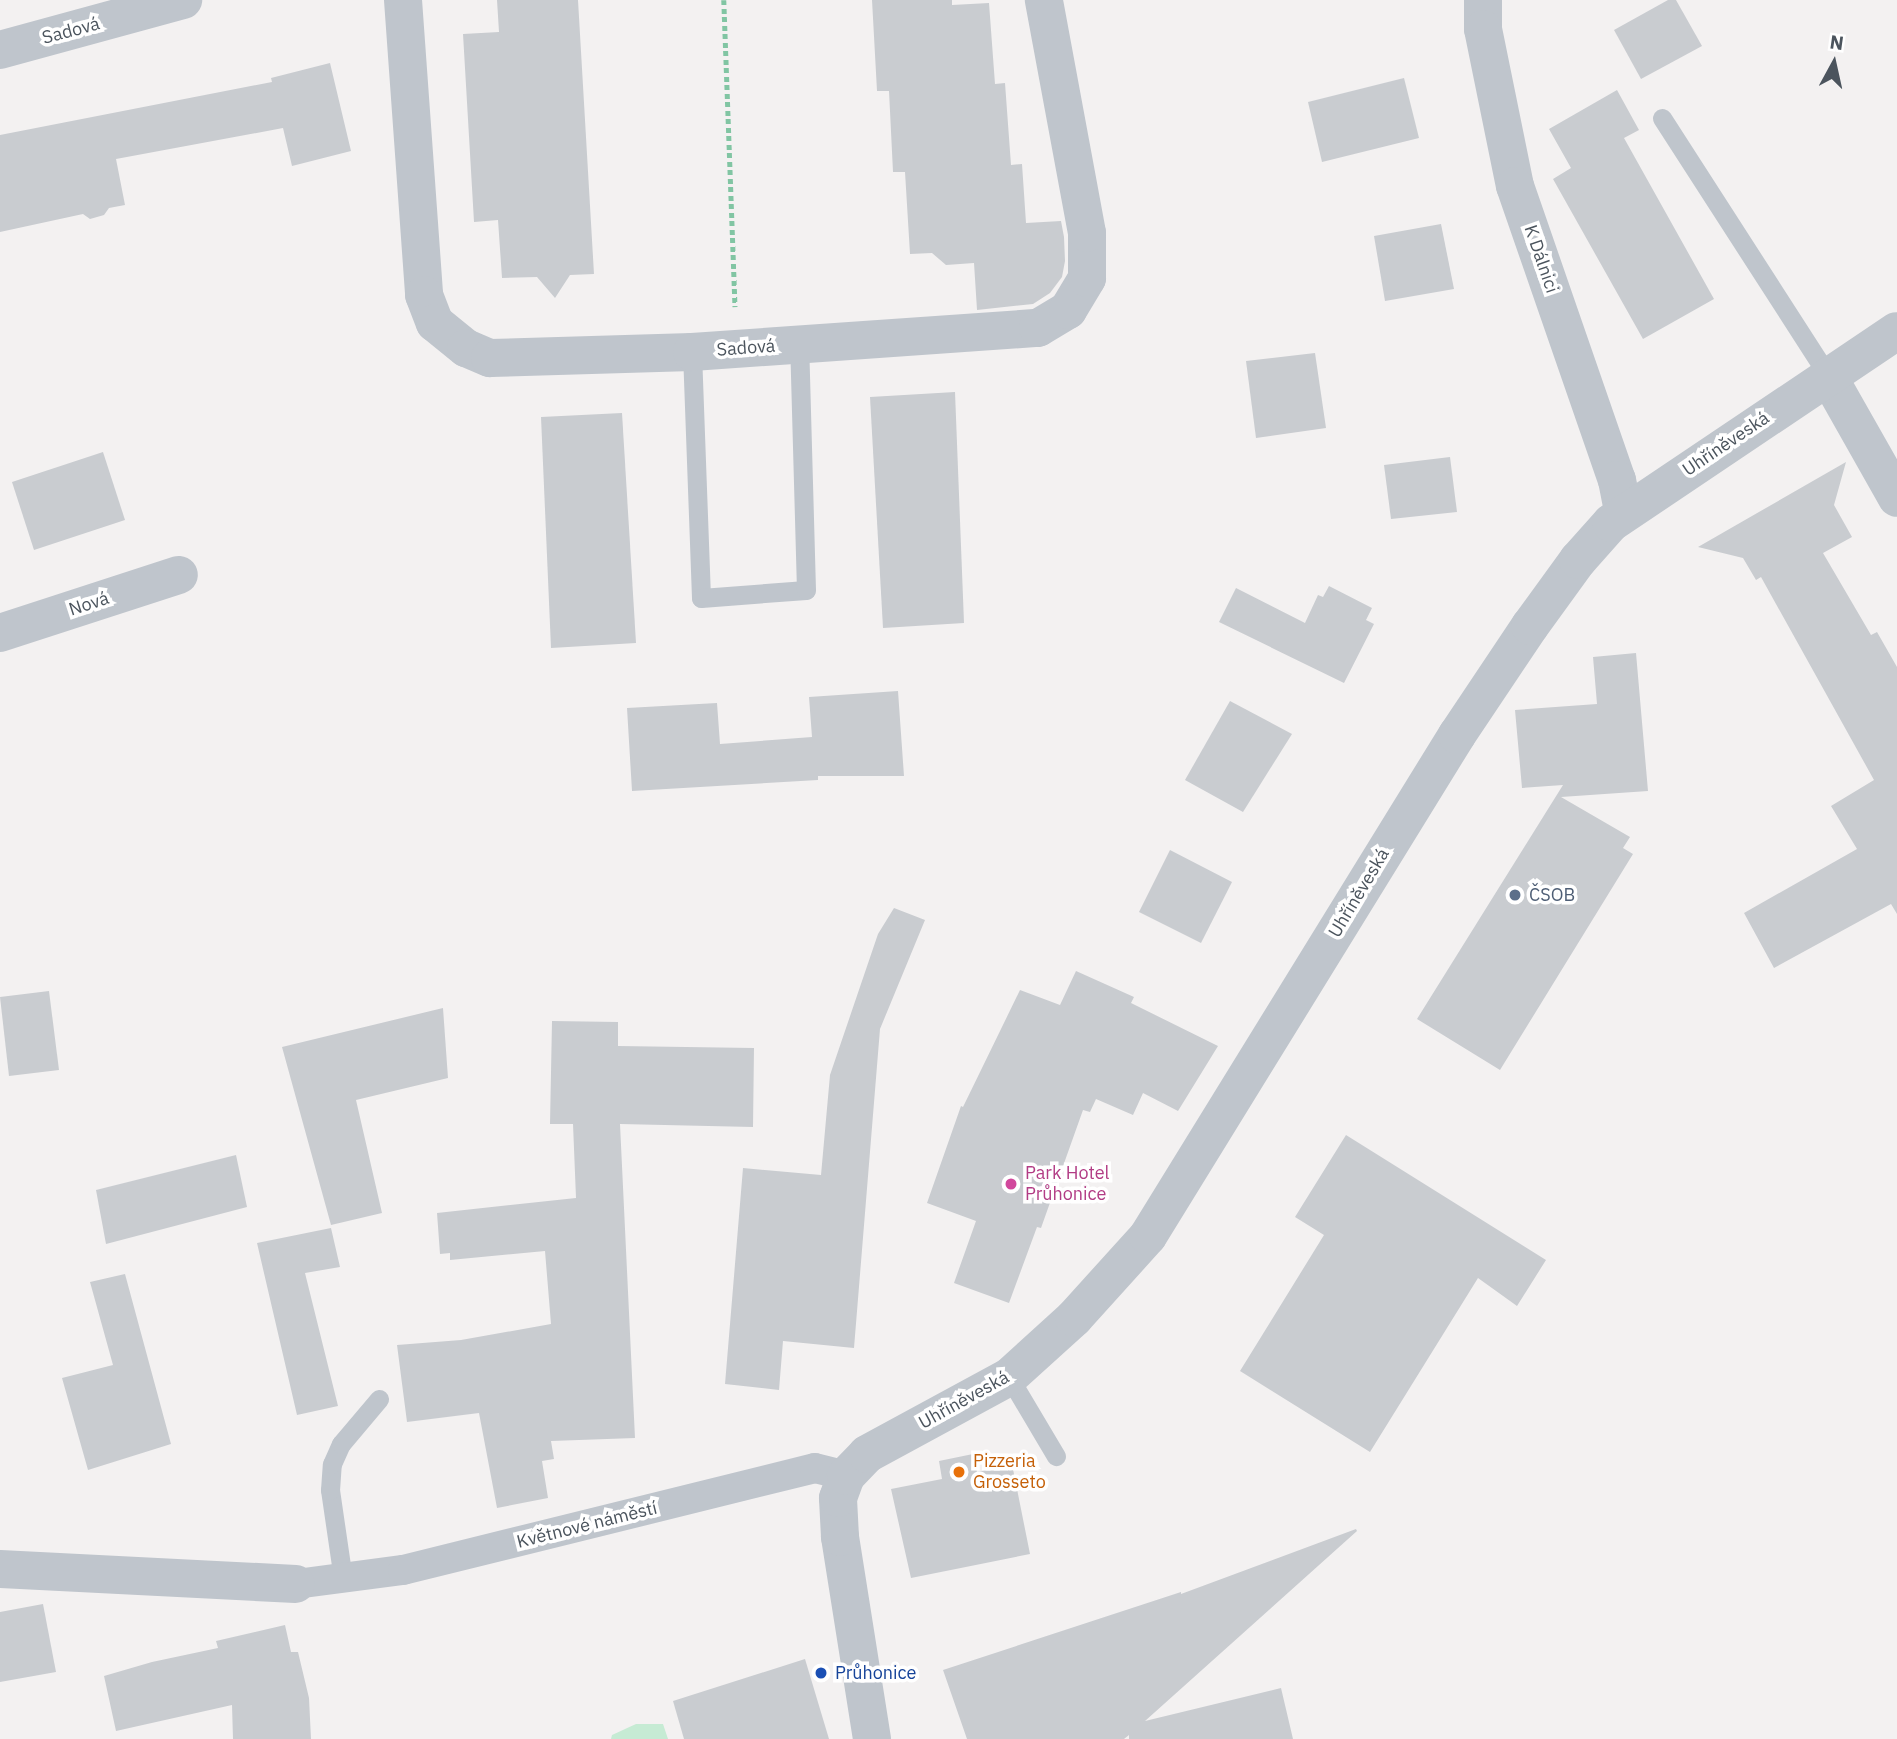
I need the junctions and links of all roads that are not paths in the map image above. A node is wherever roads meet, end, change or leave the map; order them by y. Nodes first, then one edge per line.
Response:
1 (183, 0) edge
2 (403, 0) edge
3 (1044, 0) edge
4 (1483, 0) edge
5 (0, 50) edge
6 (1662, 118) dead end
7 (1897, 331) edge
8 (799, 344) junction
9 (692, 352) junction
10 (1828, 376) junction
11 (1897, 498) edge
12 (1623, 512) junction
13 (178, 575) dead end
14 (0, 634) edge
15 (1009, 1377) junction
16 (379, 1399) dead end
17 (1056, 1456) dead end
18 (846, 1476) junction
19 (0, 1569) edge
20 (343, 1580) junction
21 (296, 1584) joint
22 (872, 1739) edge

1 - 5 street, Sadová
2 - 9 street, Sadová
3 - 8 street, Sadová
4 - 12 street, K Dálnici
6 - 10 lane
7 - 10 street, Uhříněveská
8 - 9 street, Sadová
8 - 9 lane
10 - 11 street
10 - 12 street, Uhříněveská
12 - 15 street, Uhříněveská
13 - 14 street, Nová
15 - 17 lane
15 - 18 street, Uhříněveská
16 - 20 lane
18 - 20 street, Květnové náměstí
18 - 22 street
19 - 21 street, Květnové náměstí
20 - 21 street, Květnové náměstí

